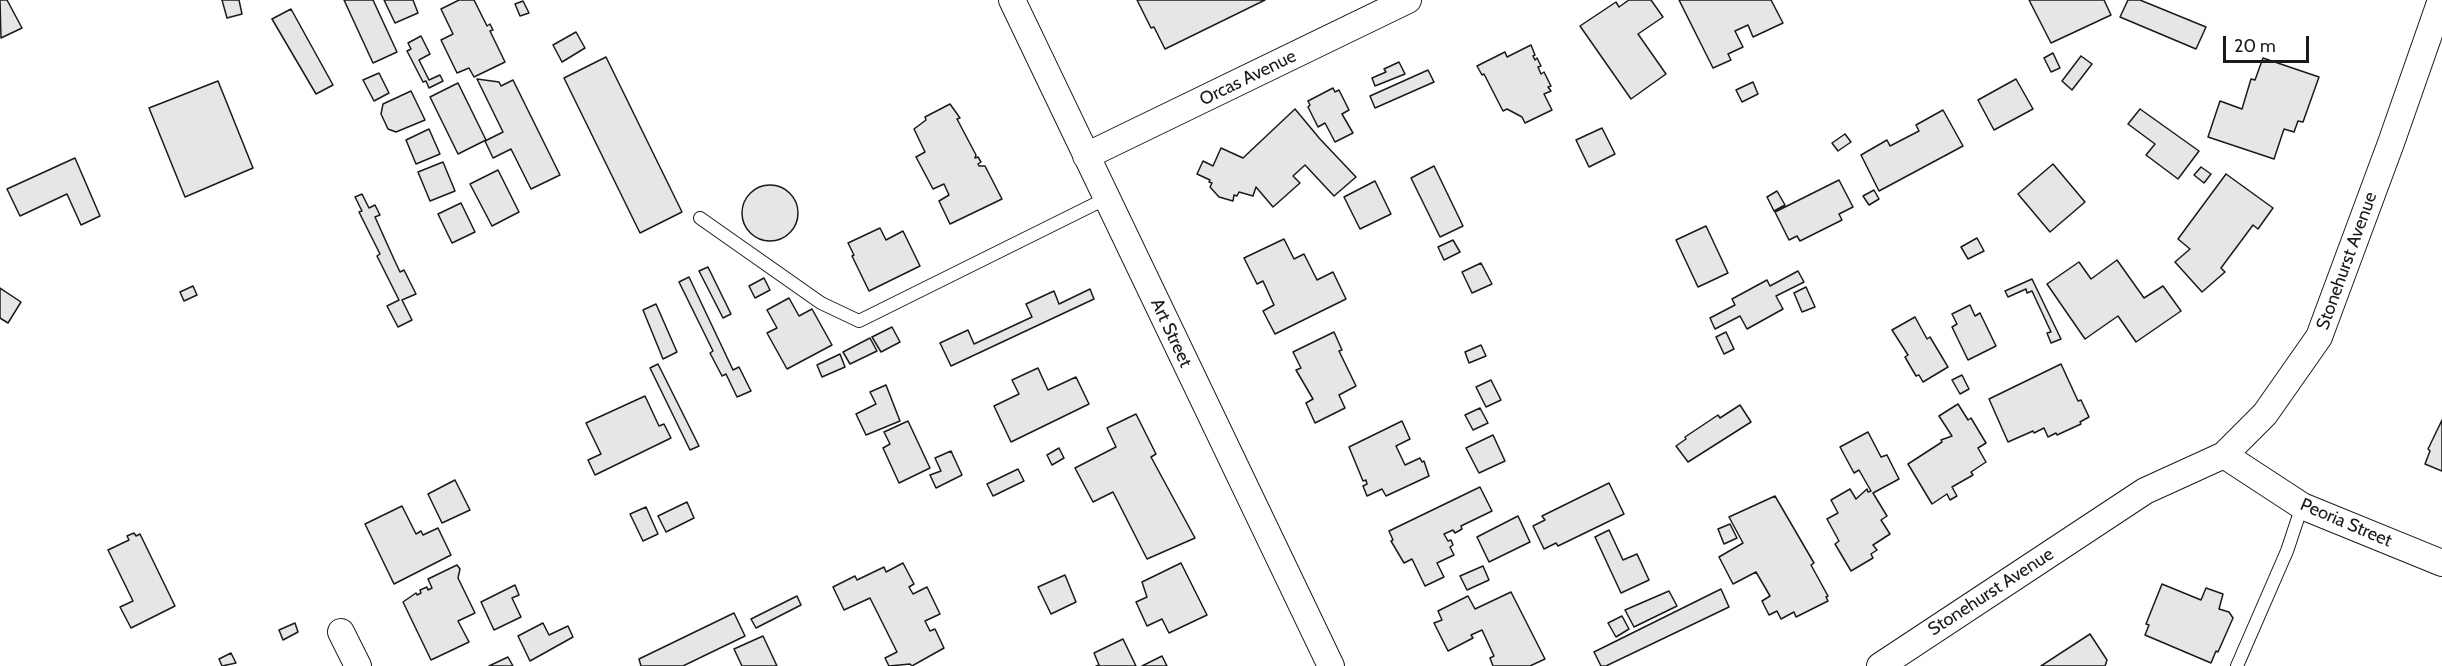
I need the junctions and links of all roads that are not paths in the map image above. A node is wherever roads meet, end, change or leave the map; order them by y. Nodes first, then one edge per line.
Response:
1 (1012, 0) edge
2 (1408, 0) edge
3 (2441, 0) edge
4 (1086, 156) junction
5 (1107, 198) junction
6 (700, 218) dead end
7 (2224, 455) junction
8 (2302, 506) junction
9 (2442, 564) edge
10 (341, 632) dead end
11 (358, 666) edge
12 (1331, 666) edge
13 (1880, 666) edge
14 (2237, 666) edge

1 - 4 street, Art Street
2 - 4 street, Orcas Avenue
3 - 7 street, Stonehurst Avenue
4 - 5 street, Art Street
5 - 6 lane
5 - 12 street, Art Street
7 - 8 street, Peoria Street
7 - 13 street, Stonehurst Avenue
8 - 9 street, Peoria Street
8 - 14 lane
10 - 11 street

